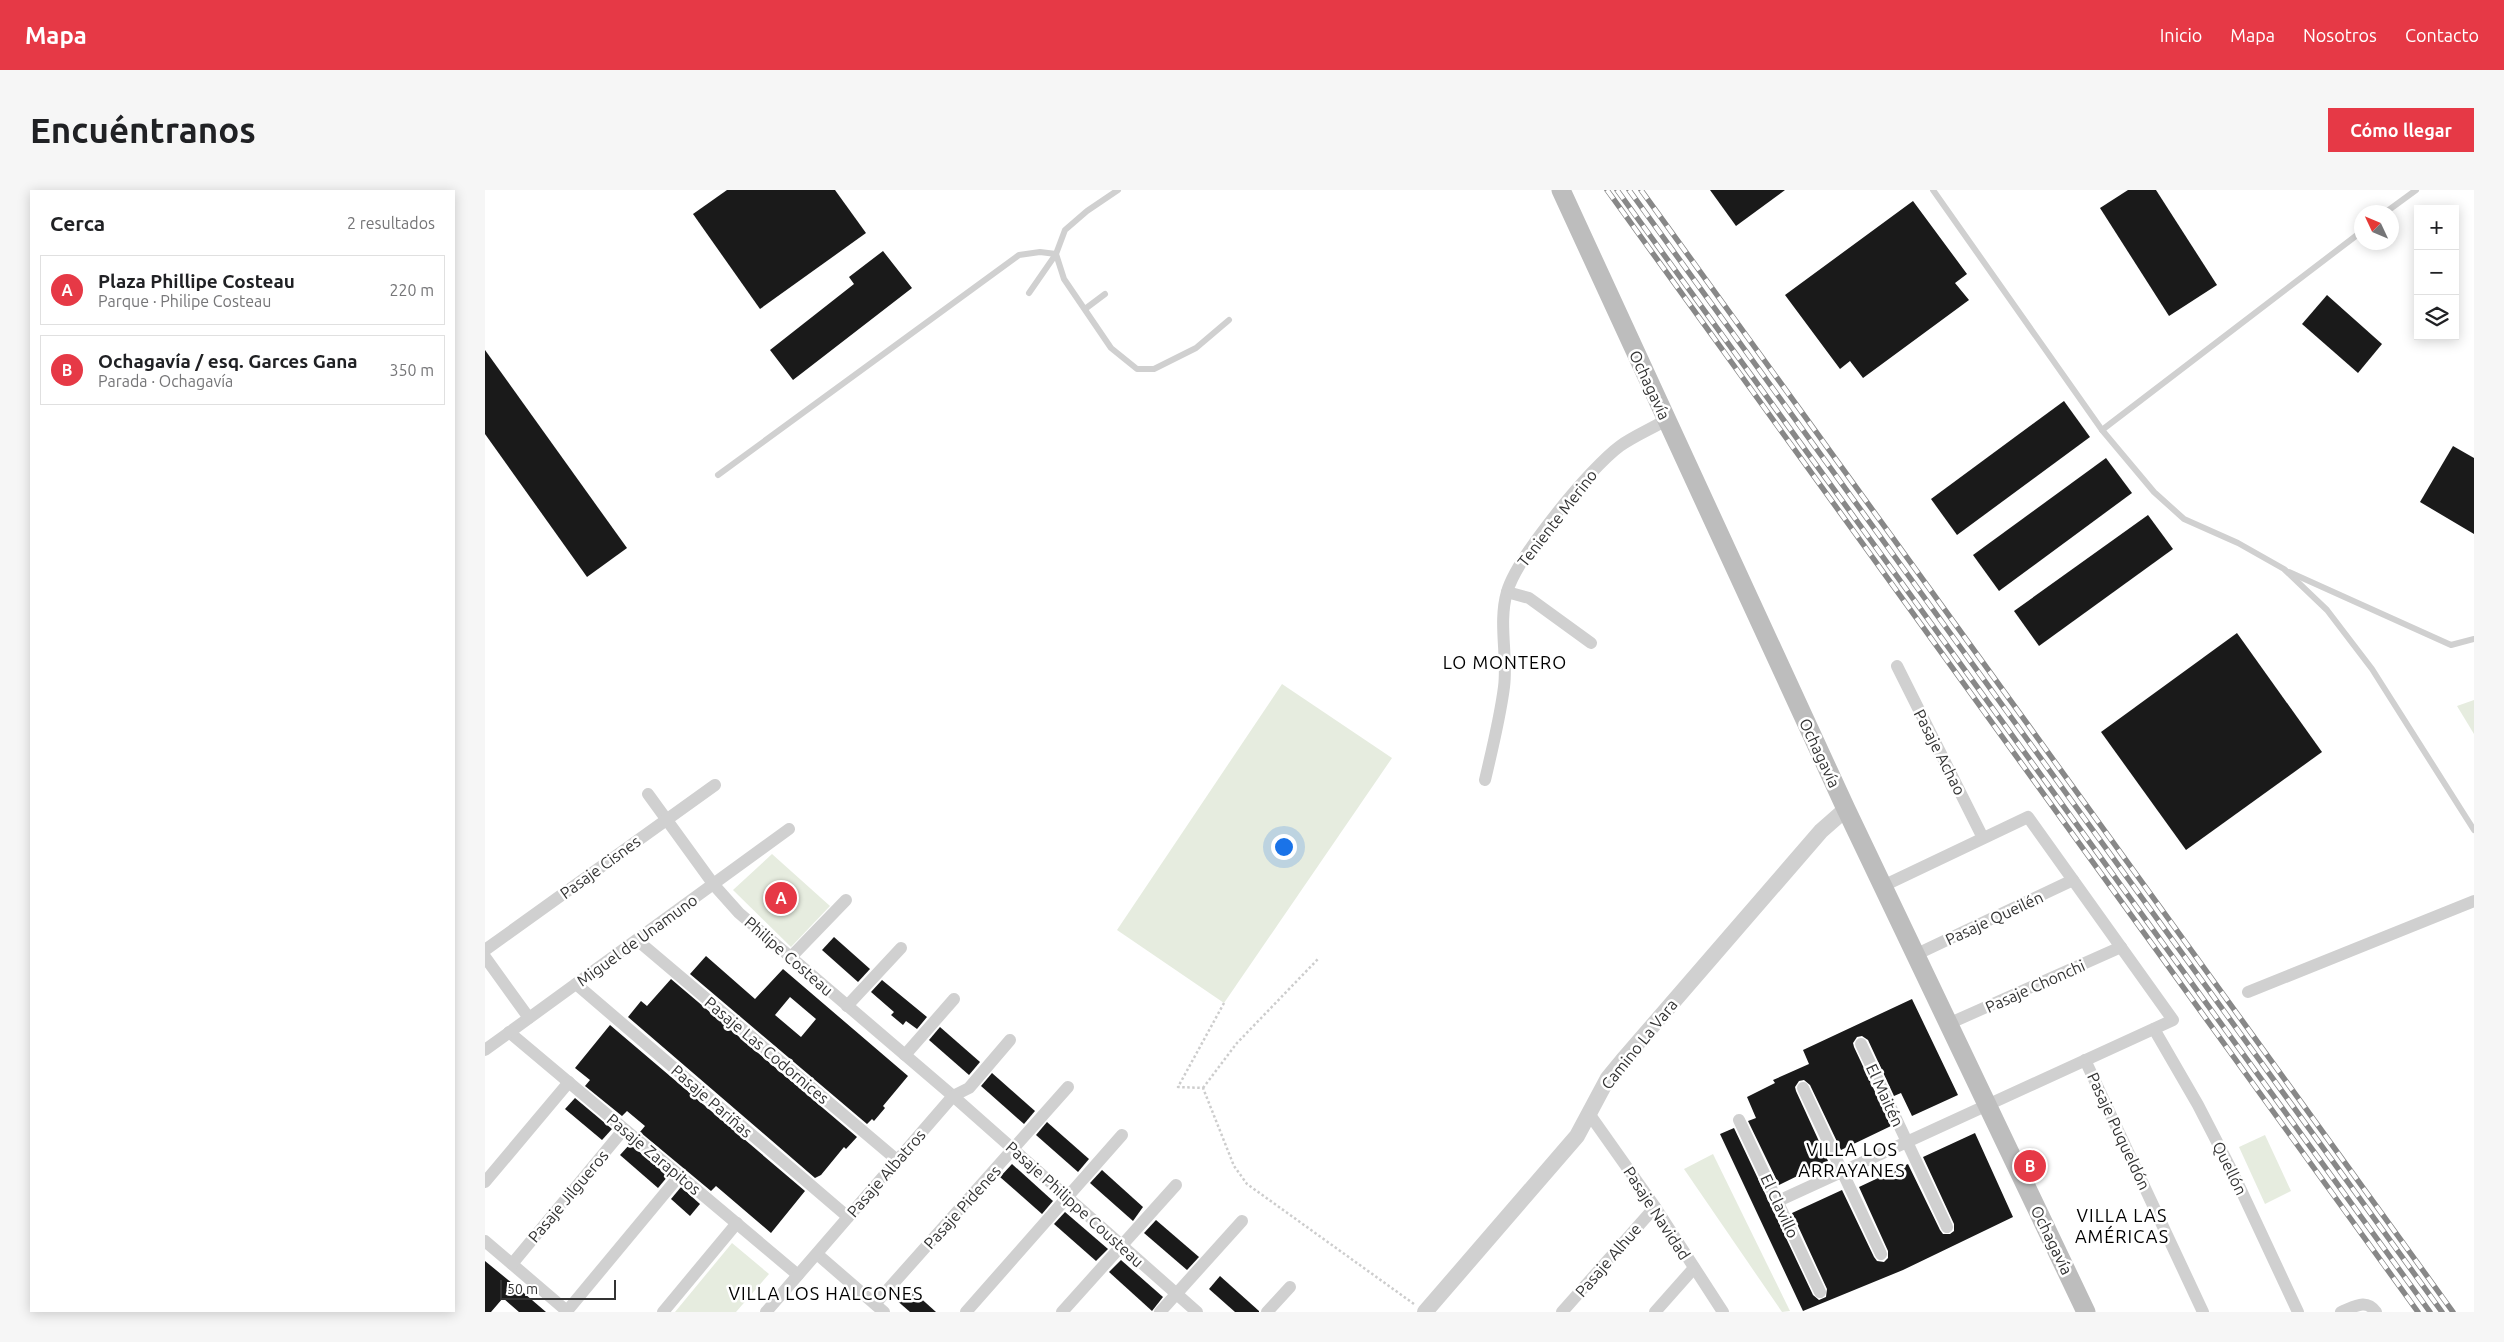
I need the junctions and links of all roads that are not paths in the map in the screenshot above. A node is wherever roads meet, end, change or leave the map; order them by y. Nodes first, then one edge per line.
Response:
1 (1117, 190) edge
2 (1561, 190) edge
3 (1933, 190) edge
4 (2416, 190) edge
5 (2396, 205) edge
6 (2354, 237) edge
7 (1056, 254) junction
8 (1029, 293) dead end
9 (1105, 294) dead end
10 (1085, 309) junction
11 (1229, 320) dead end
12 (1666, 420) junction
13 (2102, 430) junction
14 (718, 475) dead end
15 (2284, 569) junction
16 (1507, 592) junction
17 (2474, 639) edge
18 (1591, 643) dead end
19 (1897, 666) dead end
20 (1485, 780) dead end
21 (715, 785) dead end
22 (648, 794) dead end
23 (1846, 809) junction
24 (667, 820) junction
25 (789, 829) dead end
26 (2474, 830) edge
27 (1983, 838) junction
28 (2073, 880) junction
29 (714, 885) junction
30 (1883, 886) junction
31 (846, 900) dead end
32 (2474, 901) edge
33 (637, 940) junction
34 (2121, 947) junction
35 (901, 948) dead end
36 (485, 950) edge
37 (1915, 955) junction
38 (485, 957) edge
39 (791, 958) junction
40 (576, 984) junction
41 (2248, 992) dead end
42 (954, 999) dead end
43 (847, 1006) junction
44 (529, 1018) junction
45 (1948, 1024) junction
46 (2154, 1029) junction
47 (509, 1032) junction
48 (1010, 1040) dead end
49 (1861, 1044) dead end
50 (485, 1050) edge
51 (905, 1055) junction
52 (2085, 1060) junction
53 (569, 1082) junction
54 (1068, 1087) dead end
55 (1803, 1088) dead end
56 (953, 1096) junction
57 (1986, 1104) junction
58 (1590, 1115) junction
59 (1739, 1120) dead end
60 (624, 1129) junction
61 (1122, 1135) dead end
62 (1907, 1141) junction
63 (1013, 1149) junction
64 (897, 1160) junction
65 (1842, 1171) junction
66 (680, 1175) junction
67 (485, 1182) edge
68 (1176, 1185) dead end
69 (1067, 1197) junction
70 (1778, 1201) junction
71 (1655, 1208) junction
72 (848, 1218) junction
73 (1242, 1221) dead end
74 (737, 1223) junction
75 (1947, 1227) dead end
76 (485, 1241) edge
77 (1121, 1245) junction
78 (817, 1254) junction
79 (1881, 1254) dead end
80 (512, 1264) junction
81 (1693, 1268) junction
82 (798, 1275) junction
83 (1290, 1287) dead end
84 (1821, 1292) dead end
85 (1176, 1294) junction
86 (879, 1308) edge
87 (2372, 1308) edge
88 (1421, 1309) edge
89 (568, 1311) edge
90 (663, 1312) edge
91 (766, 1312) edge
92 (966, 1312) edge
93 (1062, 1312) edge
94 (1160, 1312) edge
95 (1197, 1312) edge
96 (1267, 1312) edge
97 (1563, 1312) edge
98 (1655, 1312) edge
99 (1723, 1312) edge
100 (2086, 1312) edge
101 (2203, 1312) edge
102 (2298, 1312) edge
103 (2341, 1312) edge

1 - 7 lane
2 - 12 main road, Ochagavía
3 - 13 lane
4 - 5 lane
6 - 13 lane
7 - 8 lane
7 - 10 lane
7 - 14 lane
9 - 10 lane
10 - 11 lane
12 - 16 street, Teniente Merino
12 - 23 main road, Ochagavía
13 - 15 lane
15 - 17 lane
15 - 26 lane
16 - 18 street
16 - 20 street, Teniente Merino
19 - 27 street, Pasaje Achao
21 - 24 street, Pasaje Cisnes
22 - 24 street, Philipe Costeau
23 - 30 main road, Ochagavía
23 - 58 street, Camino La Vara
24 - 29 street, Philipe Costeau
24 - 36 street, Pasaje Cisnes
25 - 29 street, Miguel de Unamuno
27 - 28 street
27 - 30 street
28 - 34 street
28 - 37 street, Pasaje Queilén
29 - 33 street, Miguel de Unamuno
29 - 39 street, Philipe Costeau
30 - 37 main road, Ochagavía
31 - 39 street
32 - 41 street
33 - 40 street, Miguel de Unamuno
33 - 64 street, Pasaje Las Codornices
34 - 45 street, Pasaje Chonchi
34 - 46 street
35 - 43 street
37 - 45 main road, Ochagavía
38 - 44 street
39 - 43 street, Philipe Costeau
40 - 44 street, Miguel de Unamuno
40 - 72 street, Pasaje Pariñas
42 - 51 street
43 - 51 street, Philipe Costeau
44 - 47 street, Miguel de Unamuno
45 - 57 main road, Ochagavía
46 - 52 street
46 - 102 street, Quellón
47 - 50 street, Miguel de Unamuno
47 - 53 street, Pasaje Zarapitos
48 - 56 street, Pasaje Albatros
49 - 62 street, El Maitén
51 - 56 street, Philipe Costeau
52 - 57 street
52 - 101 street, Pasaje Puqueldón
53 - 60 street, Pasaje Zarapitos
53 - 67 street
54 - 63 street, Pasaje Pidenes
55 - 65 street
56 - 63 street, Pasaje Philippe Cousteau
56 - 64 street, Pasaje Albatros
57 - 62 street
57 - 100 main road, Ochagavía
58 - 71 street, Pasaje Navidad
58 - 88 street, Camino La Vara
59 - 70 street, El Clavillo
60 - 66 street, Pasaje Zarapitos
60 - 80 street, Pasaje Jilgueros
61 - 69 street
62 - 65 street
62 - 75 street, El Maitén
63 - 69 street, Pasaje Philippe Cousteau
63 - 86 street, Pasaje Pidenes
64 - 72 street, Pasaje Albatros
65 - 70 street
65 - 79 street
66 - 74 street, Pasaje Zarapitos
66 - 89 street
68 - 77 street
69 - 77 street, Pasaje Philippe Cousteau
69 - 92 street
70 - 84 street, El Clavillo
71 - 81 street, Pasaje Navidad
71 - 97 street, Pasaje Alhue
72 - 78 street, Pasaje Albatros
73 - 85 street
74 - 82 street, Pasaje Zarapitos
74 - 90 street
76 - 80 street
77 - 85 street, Pasaje Philippe Cousteau
77 - 93 street
78 - 82 street, Pasaje Albatros
78 - 86 street
80 - 89 street
81 - 98 street
81 - 99 street, Pasaje Navidad
82 - 91 street, Pasaje Albatros
83 - 96 street
85 - 94 street
85 - 95 street, Pasaje Philippe Cousteau
87 - 103 street

